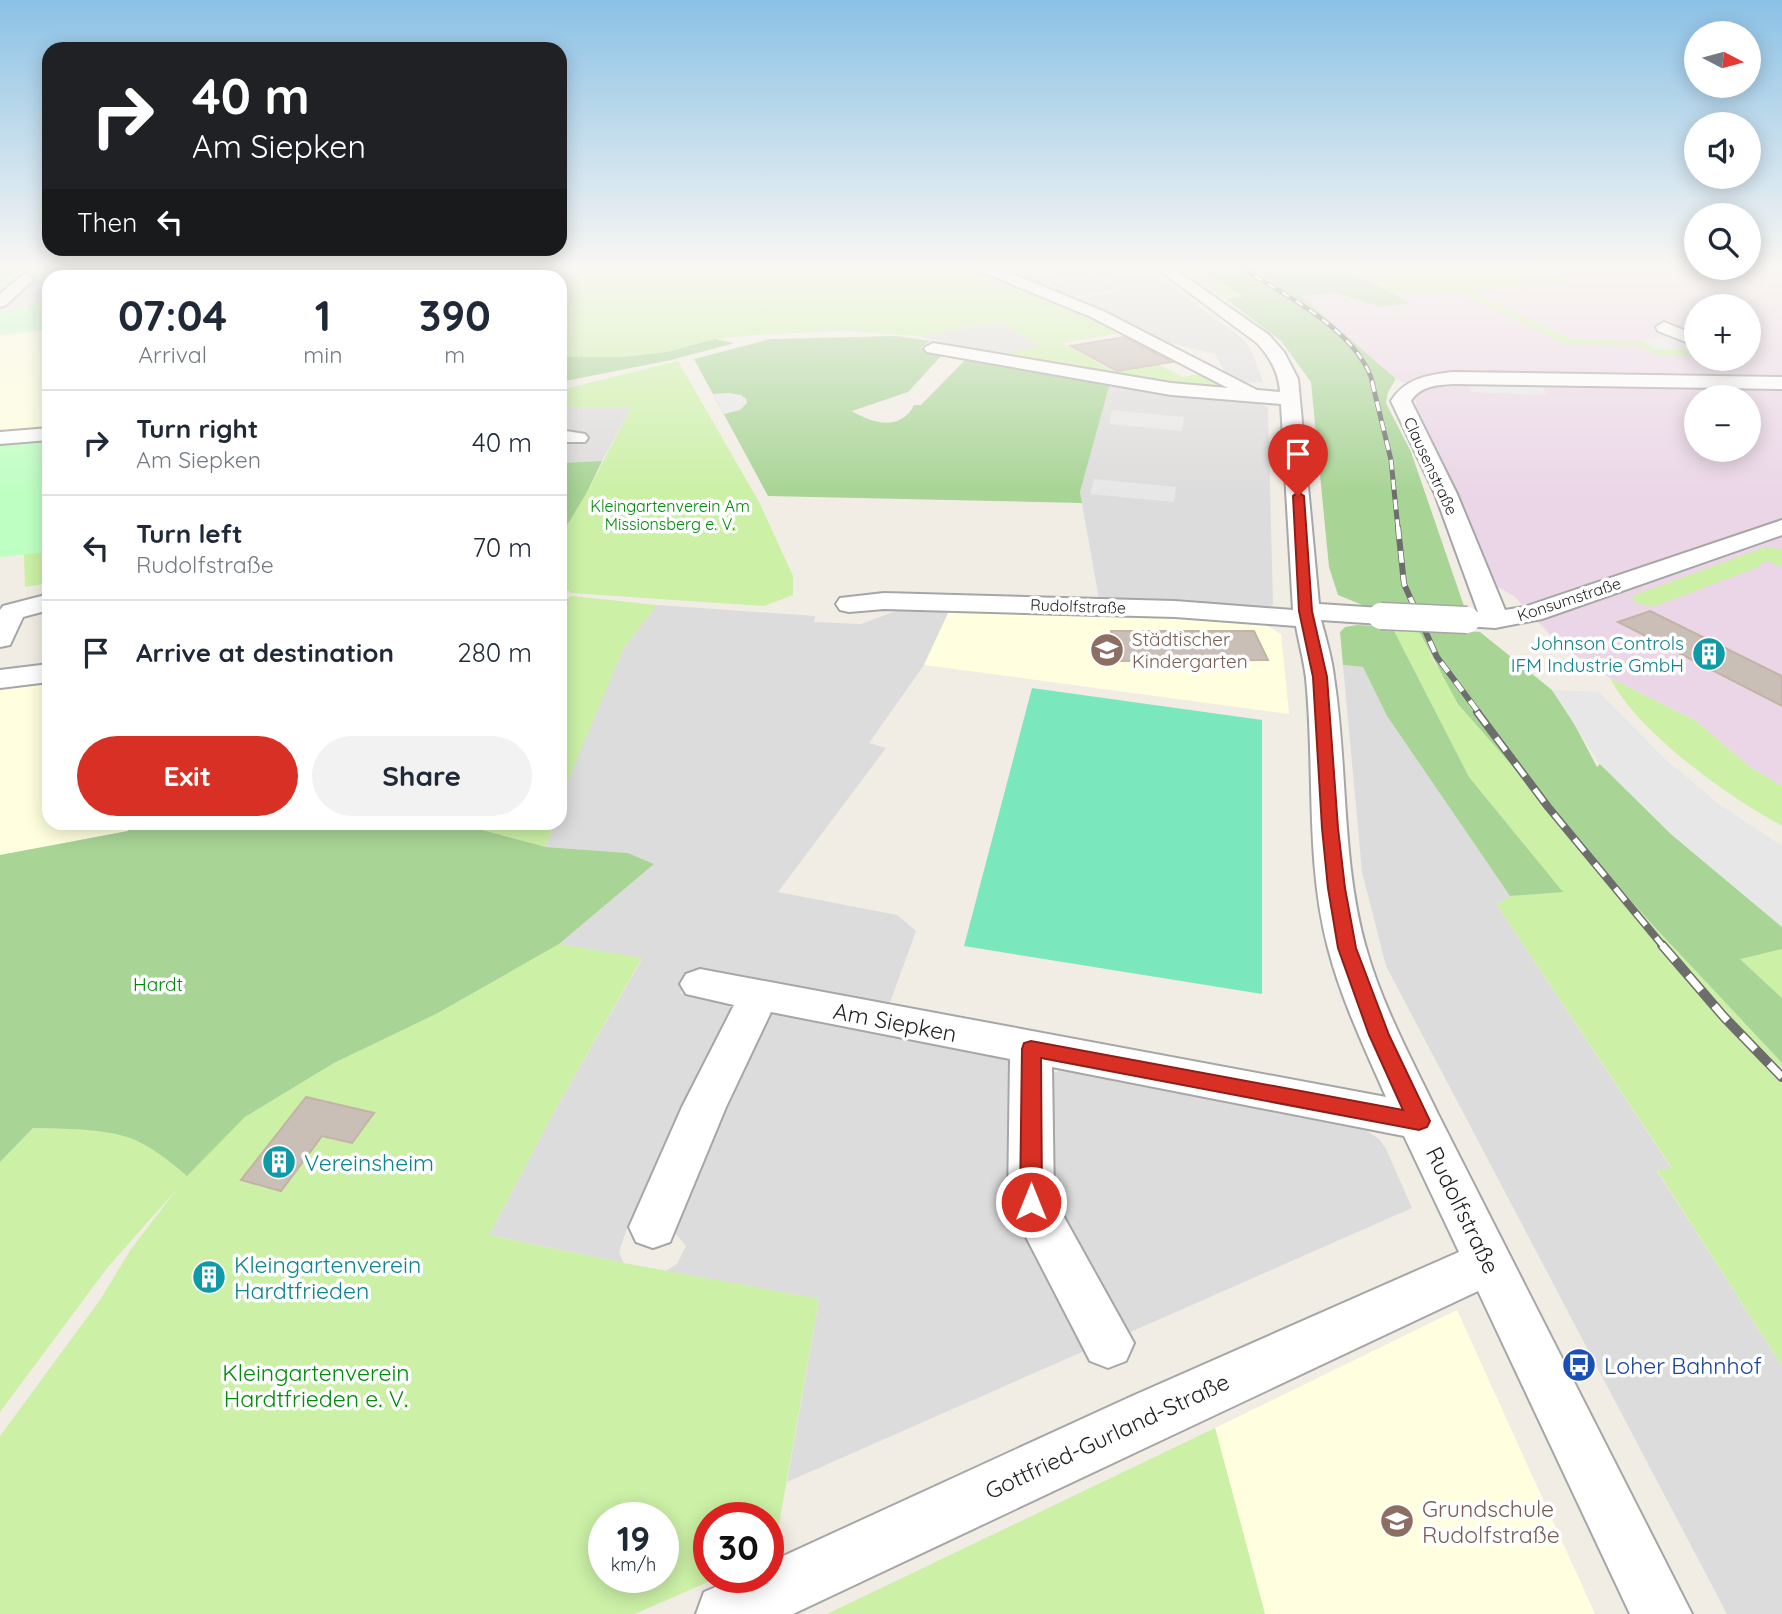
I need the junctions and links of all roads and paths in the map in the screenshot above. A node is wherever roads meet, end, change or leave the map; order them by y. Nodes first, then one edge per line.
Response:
1 (1154, 343) edge
2 (1266, 343) edge
3 (933, 348) dead end
4 (1761, 371) edge
5 (1782, 382) edge
6 (1259, 397) junction
7 (1292, 399) junction
8 (42, 435) edge
9 (0, 438) edge
10 (1782, 527) edge
11 (42, 603) edge
12 (849, 604) dead end
13 (1306, 615) junction
14 (1495, 620) junction
15 (0, 639) edge
16 (42, 674) edge
17 (0, 679) edge
18 (700, 984) dead end
19 (758, 995) junction
20 (1031, 1049) junction
21 (1419, 1121) junction
22 (653, 1227) dead end
23 (1489, 1262) junction
24 (1108, 1343) dead end
25 (726, 1614) edge
26 (1662, 1614) edge

1 - 6 street
2 - 7 street, Rudolfstraße
3 - 6 street
4 - 5 street
5 - 14 street, Clausenstraße
6 - 7 street
7 - 13 street, Rudolfstraße
8 - 9 street
10 - 14 street, Konsumstraße
11 - 15 street
12 - 13 street, Rudolfstraße
13 - 14 street, Konsumstraße, bridge
13 - 21 street, Rudolfstraße
16 - 17 street
18 - 19 street, Am Siepken
19 - 20 street, Am Siepken
19 - 22 street
20 - 21 street, Am Siepken
20 - 24 street
21 - 23 street, Rudolfstraße
23 - 25 street, Gottfried-Gurland-Straße
23 - 26 street, Rudolfstraße

